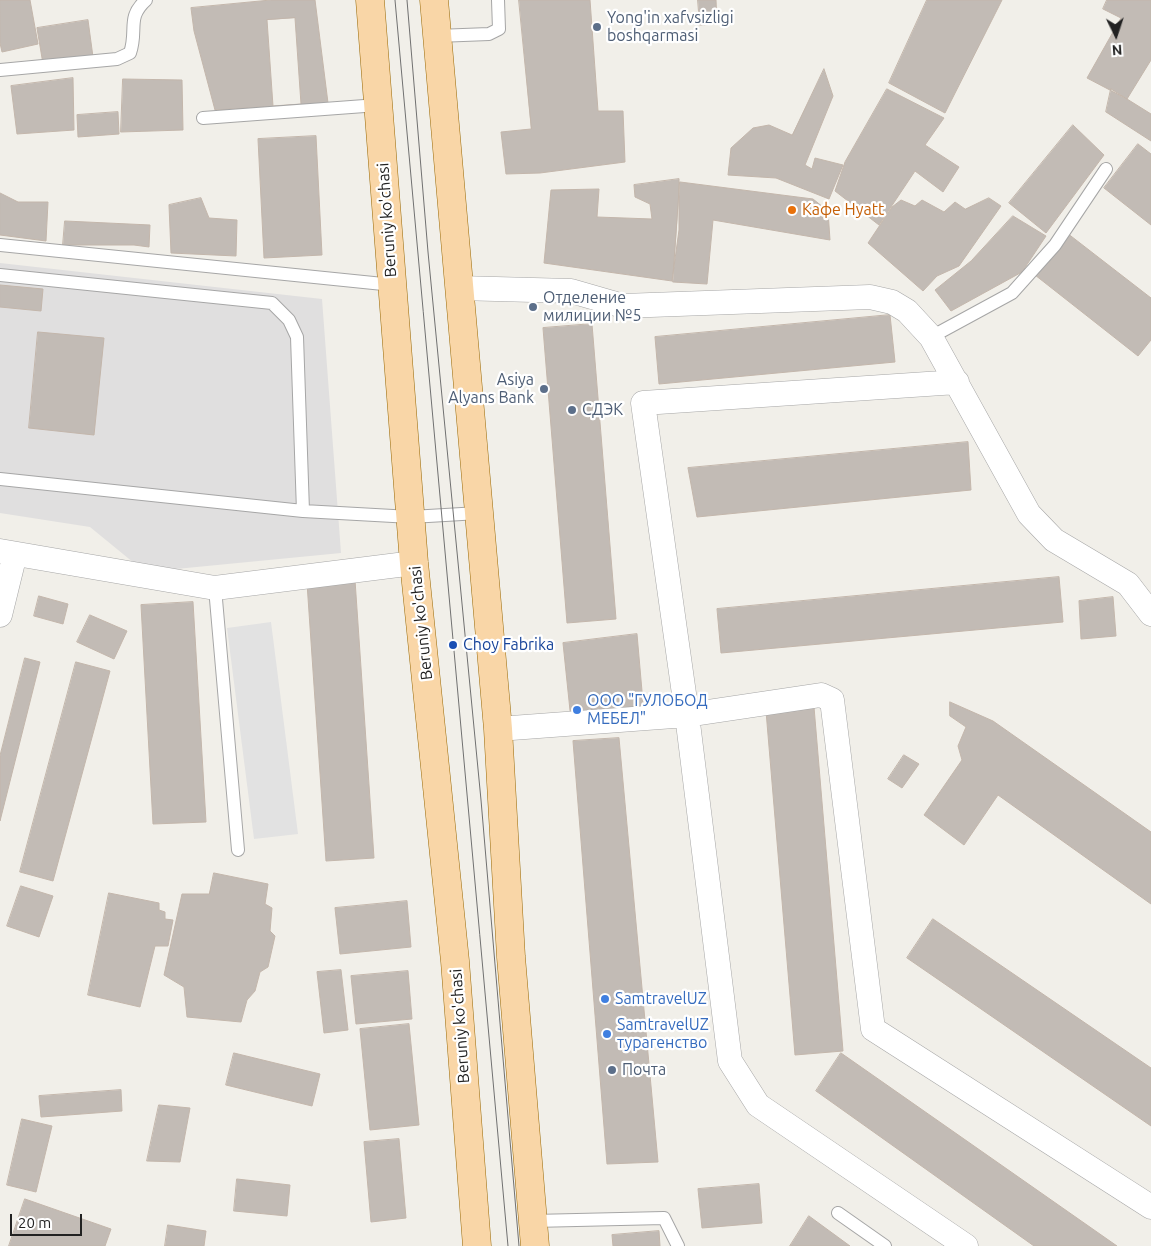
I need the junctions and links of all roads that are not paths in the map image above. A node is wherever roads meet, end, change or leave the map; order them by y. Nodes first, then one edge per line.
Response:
1 (146, 0) edge
2 (370, 0) edge
3 (434, 0) edge
4 (498, 0) edge
5 (437, 36) junction
6 (0, 70) edge
7 (378, 105) junction
8 (203, 118) dead end
9 (1106, 169) dead end
10 (0, 245) edge
11 (0, 275) edge
12 (392, 284) junction
13 (458, 288) junction
14 (931, 338) junction
15 (957, 382) junction
16 (0, 479) edge
17 (304, 511) junction
18 (478, 513) junction
19 (411, 517) junction
20 (7, 553) edge
21 (414, 563) junction
22 (216, 588) junction
23 (1151, 614) edge
24 (0, 615) edge
25 (687, 715) junction
26 (498, 729) junction
27 (238, 850) dead end
28 (1151, 1207) edge
29 (838, 1213) dead end
30 (534, 1234) edge
31 (476, 1246) edge
32 (678, 1246) edge
33 (885, 1246) edge
34 (966, 1246) edge

1 - 6 lane
2 - 7 main road, Beruniy ko'chasi
3 - 5 main road
4 - 5 lane
5 - 13 main road
7 - 8 lane
7 - 12 main road, Beruniy ko'chasi
9 - 14 lane
10 - 12 lane
11 - 17 lane
12 - 19 main road, Beruniy ko'chasi
13 - 14 street
13 - 18 main road
14 - 15 street
15 - 23 street
15 - 25 street
16 - 17 lane
17 - 19 lane
18 - 19 lane
18 - 26 main road
19 - 21 main road, Beruniy ko'chasi
20 - 22 street
20 - 24 street
21 - 22 street
21 - 31 main road, Beruniy ko'chasi
22 - 27 lane
25 - 26 street
25 - 28 street
25 - 34 street
26 - 30 main road
29 - 33 lane
30 - 32 lane

